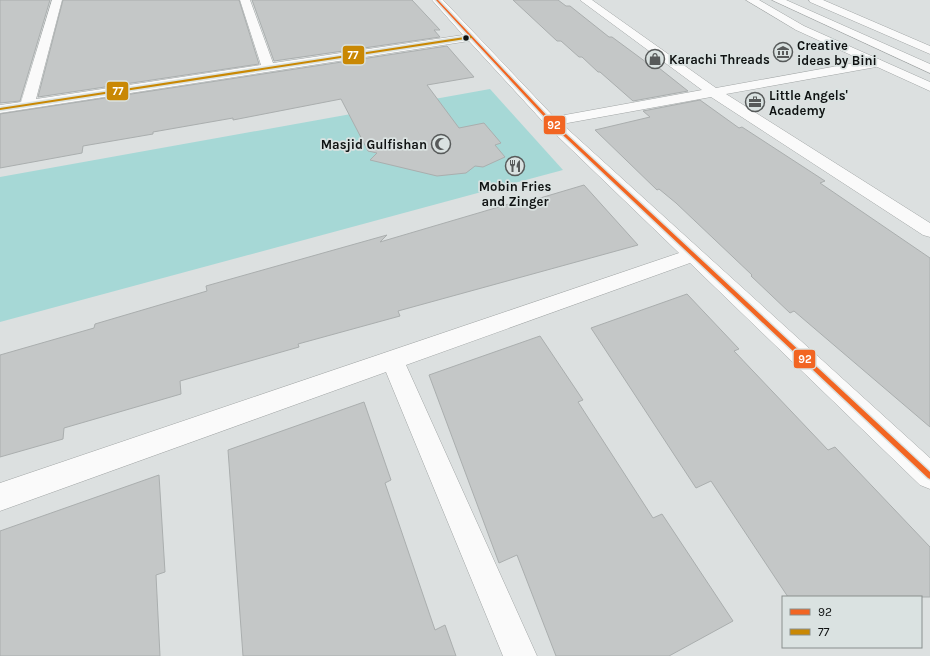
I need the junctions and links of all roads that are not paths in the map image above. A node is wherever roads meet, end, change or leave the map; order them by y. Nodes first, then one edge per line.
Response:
1 (57, 0) edge
2 (245, 0) edge
3 (437, 0) edge
4 (585, 0) edge
5 (751, 0) edge
6 (777, 0) edge
7 (814, 0) edge
8 (471, 37) junction
9 (930, 50) edge
10 (876, 63) junction
11 (268, 67) junction
12 (930, 68) edge
13 (930, 88) edge
14 (713, 92) junction
15 (28, 105) junction
16 (0, 109) edge
17 (551, 122) junction
18 (930, 231) edge
19 (693, 255) junction
20 (392, 360) junction
21 (930, 476) edge
22 (0, 497) edge
23 (520, 656) edge

1 - 15 main road
2 - 11 main road
3 - 8 main road
4 - 14 main road
5 - 10 main road
6 - 12 main road
7 - 9 main road
8 - 11 main road
8 - 17 main road
10 - 13 main road
10 - 14 main road
11 - 15 main road
14 - 17 main road
14 - 18 main road
15 - 16 main road
17 - 19 main road
19 - 20 main road
19 - 21 main road
20 - 22 main road
20 - 23 main road

